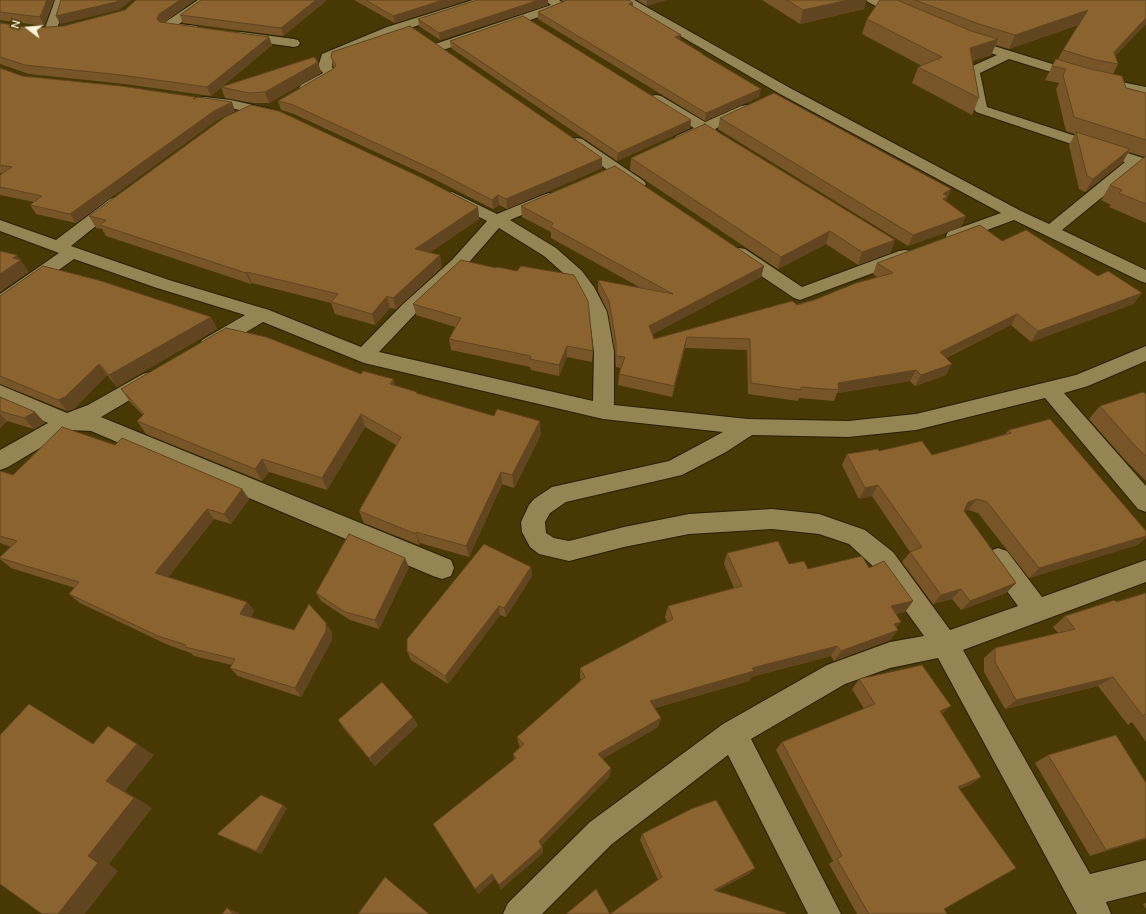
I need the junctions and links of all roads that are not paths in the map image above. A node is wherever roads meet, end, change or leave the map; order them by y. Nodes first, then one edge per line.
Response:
1 (61, 0) edge
2 (206, 0) edge
3 (485, 0) edge
4 (550, 0) edge
5 (626, 0) edge
6 (872, 0) edge
7 (526, 18) junction
8 (916, 20) edge
9 (407, 25) junction
10 (539, 26) edge
11 (36, 31) edge
12 (207, 31) edge
13 (231, 34) edge
14 (955, 37) edge
15 (294, 43) dead end
16 (439, 47) junction
17 (1008, 55) junction
18 (452, 56) edge
19 (785, 91) junction
20 (1146, 91) edge
21 (645, 92) edge
22 (294, 94) edge
23 (772, 97) edge
24 (193, 100) edge
25 (758, 103) edge
26 (278, 105) edge
27 (254, 109) junction
28 (236, 118) edge
29 (288, 118) edge
30 (704, 128) junction
31 (565, 134) edge
32 (725, 141) edge
33 (670, 144) edge
34 (1141, 162) edge
35 (442, 191) edge
36 (649, 191) edge
37 (560, 193) edge
38 (126, 194) edge
39 (1015, 214) junction
40 (497, 220) junction
41 (1050, 231) junction
42 (4, 232) edge
43 (942, 241) edge
44 (726, 244) edge
45 (65, 250) junction
46 (906, 250) dead end
47 (1146, 277) edge
48 (0, 302) edge
49 (262, 314) junction
50 (1146, 353) edge
51 (193, 354) edge
52 (364, 356) junction
53 (166, 370) edge
54 (1050, 390) junction
55 (0, 393) edge
56 (603, 411) junction
57 (67, 422) junction
58 (748, 427) junction
59 (0, 461) edge
60 (1146, 502) edge
61 (984, 540) edge
62 (442, 568) dead end
63 (1146, 571) edge
64 (1037, 610) junction
65 (945, 644) junction
66 (733, 734) junction
67 (1146, 876) edge
68 (1089, 903) edge
69 (519, 914) edge
70 (825, 914) edge

1 - 11 street
2 - 12 street
3 - 9 street
4 - 7 street
5 - 19 street
6 - 8 street
7 - 10 street
7 - 16 street
9 - 16 street
9 - 22 street
13 - 15 street
14 - 17 street
16 - 18 street
17 - 20 street
17 - 34 street
19 - 23 street
19 - 39 street
21 - 30 street
24 - 27 street
25 - 30 street
26 - 27 street
27 - 28 street
27 - 29 street
30 - 32 street
30 - 33 street
31 - 36 street
34 - 41 street
35 - 40 street
37 - 40 street
38 - 45 street
39 - 41 street
39 - 43 street
40 - 52 street
40 - 56 street
41 - 47 street
42 - 45 street
44 - 46 street
45 - 48 street
45 - 49 street
49 - 51 street
49 - 52 street
50 - 54 street
52 - 56 street
53 - 57 street
54 - 58 street
54 - 60 street
55 - 57 street
56 - 58 street
57 - 59 street
57 - 62 street
58 - 65 street
61 - 64 street
63 - 64 street
64 - 65 street
65 - 66 street
65 - 68 street
66 - 69 street
66 - 70 street
67 - 68 street

